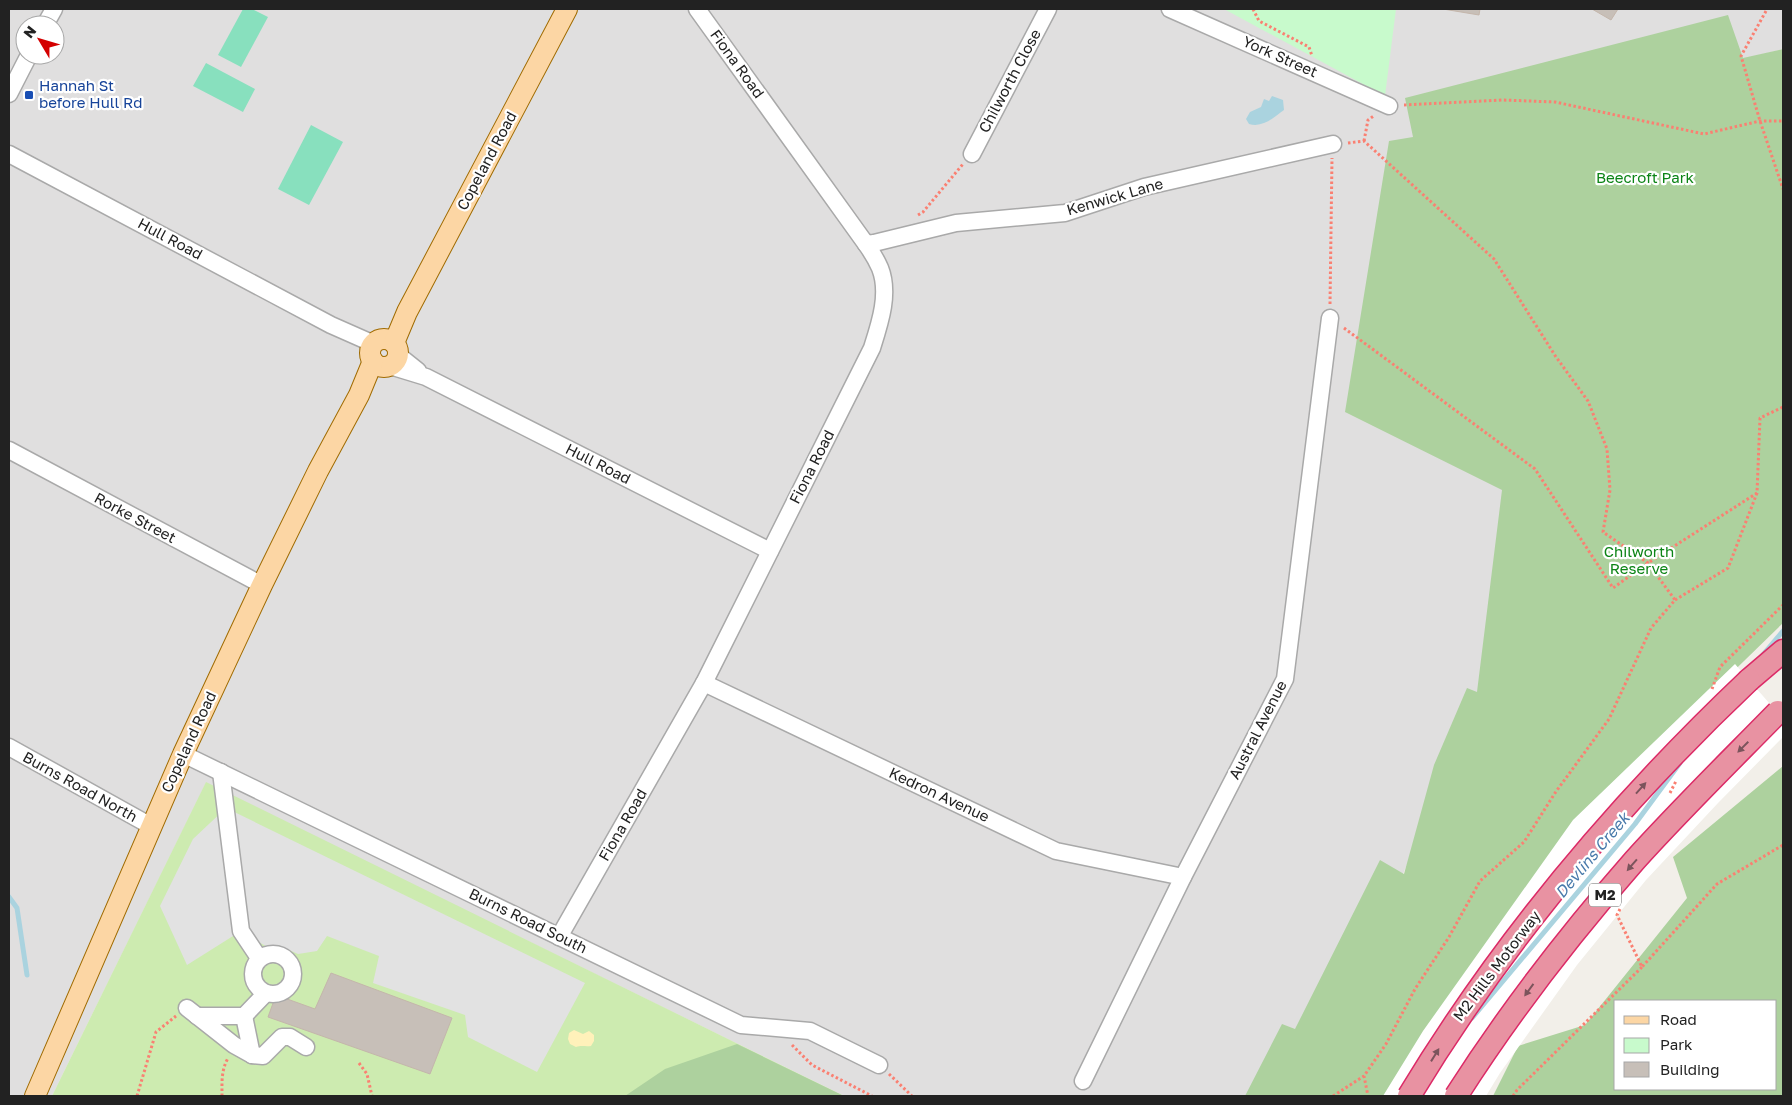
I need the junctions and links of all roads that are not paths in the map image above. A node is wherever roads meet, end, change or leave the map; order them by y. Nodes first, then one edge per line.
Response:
1 (567, 9) edge
2 (697, 9) edge
3 (1048, 9) edge
4 (1170, 9) edge
5 (24, 65) edge
6 (9, 94) edge
7 (1390, 106) road end
8 (1333, 144) road end
9 (9, 154) edge
10 (972, 154) road end
11 (866, 244) junction
12 (1330, 318) road end
13 (384, 354) junction
14 (9, 450) edge
15 (770, 551) junction
16 (262, 585) junction
17 (1783, 651) edge
18 (704, 683) junction
19 (1780, 710) edge
20 (9, 747) edge
21 (182, 754) junction
22 (221, 772) junction
23 (151, 826) junction
24 (1184, 877) junction
25 (559, 937) junction
26 (259, 958) junction
27 (266, 993) junction
28 (244, 1016) junction
29 (306, 1047) dead end
30 (252, 1055) junction
31 (880, 1065) road end
32 (1083, 1081) dead end
33 (35, 1096) edge
34 (1409, 1096) edge
35 (1456, 1096) edge

1 - 13 main road, Copeland Road
2 - 11 street, Fiona Road
3 - 10 street, Chilworth Close
4 - 7 street, York Street
5 - 6 street
8 - 11 street, Kenwick Lane
9 - 13 street, Hull Road
11 - 15 street, Fiona Road
12 - 24 street, Austral Avenue
13 - 15 street, Hull Road
13 - 16 main road, Copeland Road
14 - 16 street, Rorke Street
15 - 18 street, Fiona Road
16 - 21 main road, Copeland Road
34 -> 17 highway, M2 Hills Motorway, bridge
18 - 24 street, Kedron Avenue
18 - 25 street, Fiona Road
19 -> 35 highway, M2, bridge
20 - 23 street, Burns Road North
21 - 22 street, Burns Road South
21 - 23 main road, Copeland Road
22 - 25 street, Burns Road South
22 - 26 street
23 - 33 main road, Copeland Road
24 - 32 street, Austral Avenue
25 - 31 street, Burns Road South
26 - 27 street
26 - 27 street
27 - 28 street
28 - 30 street
28 - 30 street
29 - 30 street

